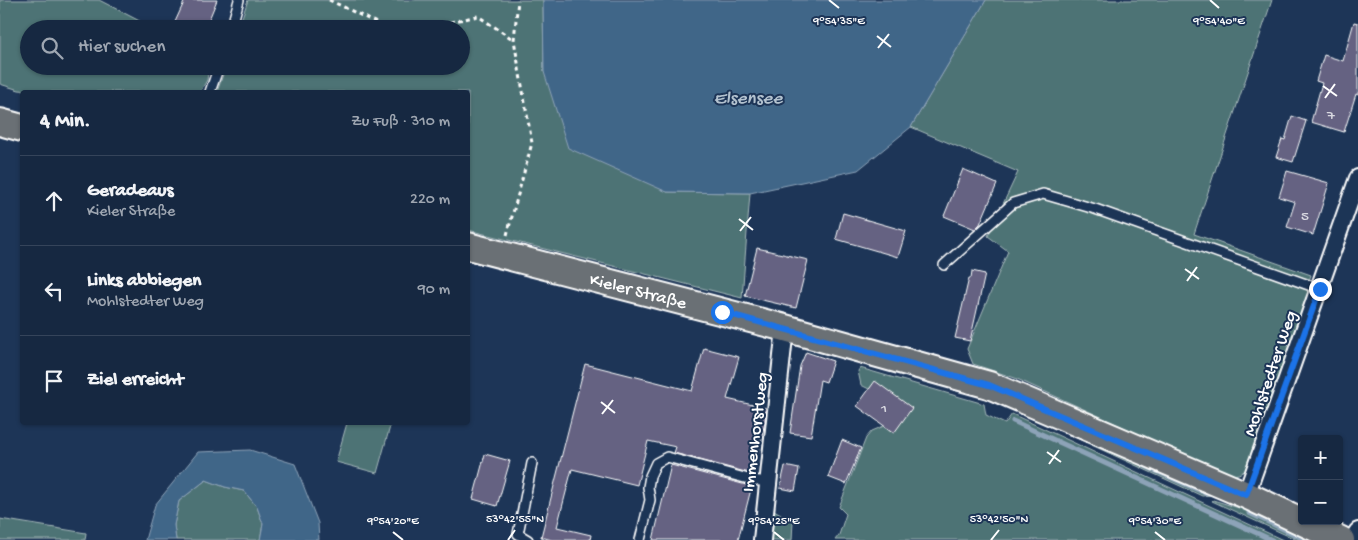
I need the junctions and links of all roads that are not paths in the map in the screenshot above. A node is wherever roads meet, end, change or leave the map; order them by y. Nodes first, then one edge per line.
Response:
1 (239, 0) edge
2 (233, 20) edge
3 (216, 75) edge
4 (211, 90) edge
5 (0, 122) edge
6 (20, 127) edge
7 (1358, 178) edge
8 (470, 247) edge
9 (944, 265) dead end
10 (1320, 289) junction
11 (786, 328) junction
12 (532, 463) dead end
13 (768, 482) junction
14 (1246, 495) junction
15 (1358, 532) edge
16 (528, 540) edge
17 (640, 540) edge
18 (762, 540) edge
19 (1341, 540) edge
20 (1352, 540) edge

1 - 2 lane
3 - 4 lane
5 - 6 main road
7 - 10 street, Mohlstedter Weg
8 - 11 main road, Kieler Straße
9 - 10 lane
10 - 14 street, Mohlstedter Weg
11 - 13 street, Immenhorstweg
11 - 14 main road, Kieler Straße
12 - 16 lane
13 - 17 lane
13 - 18 street, Immenhorstweg
14 - 19 main road, Kieler Straße
15 - 20 street

